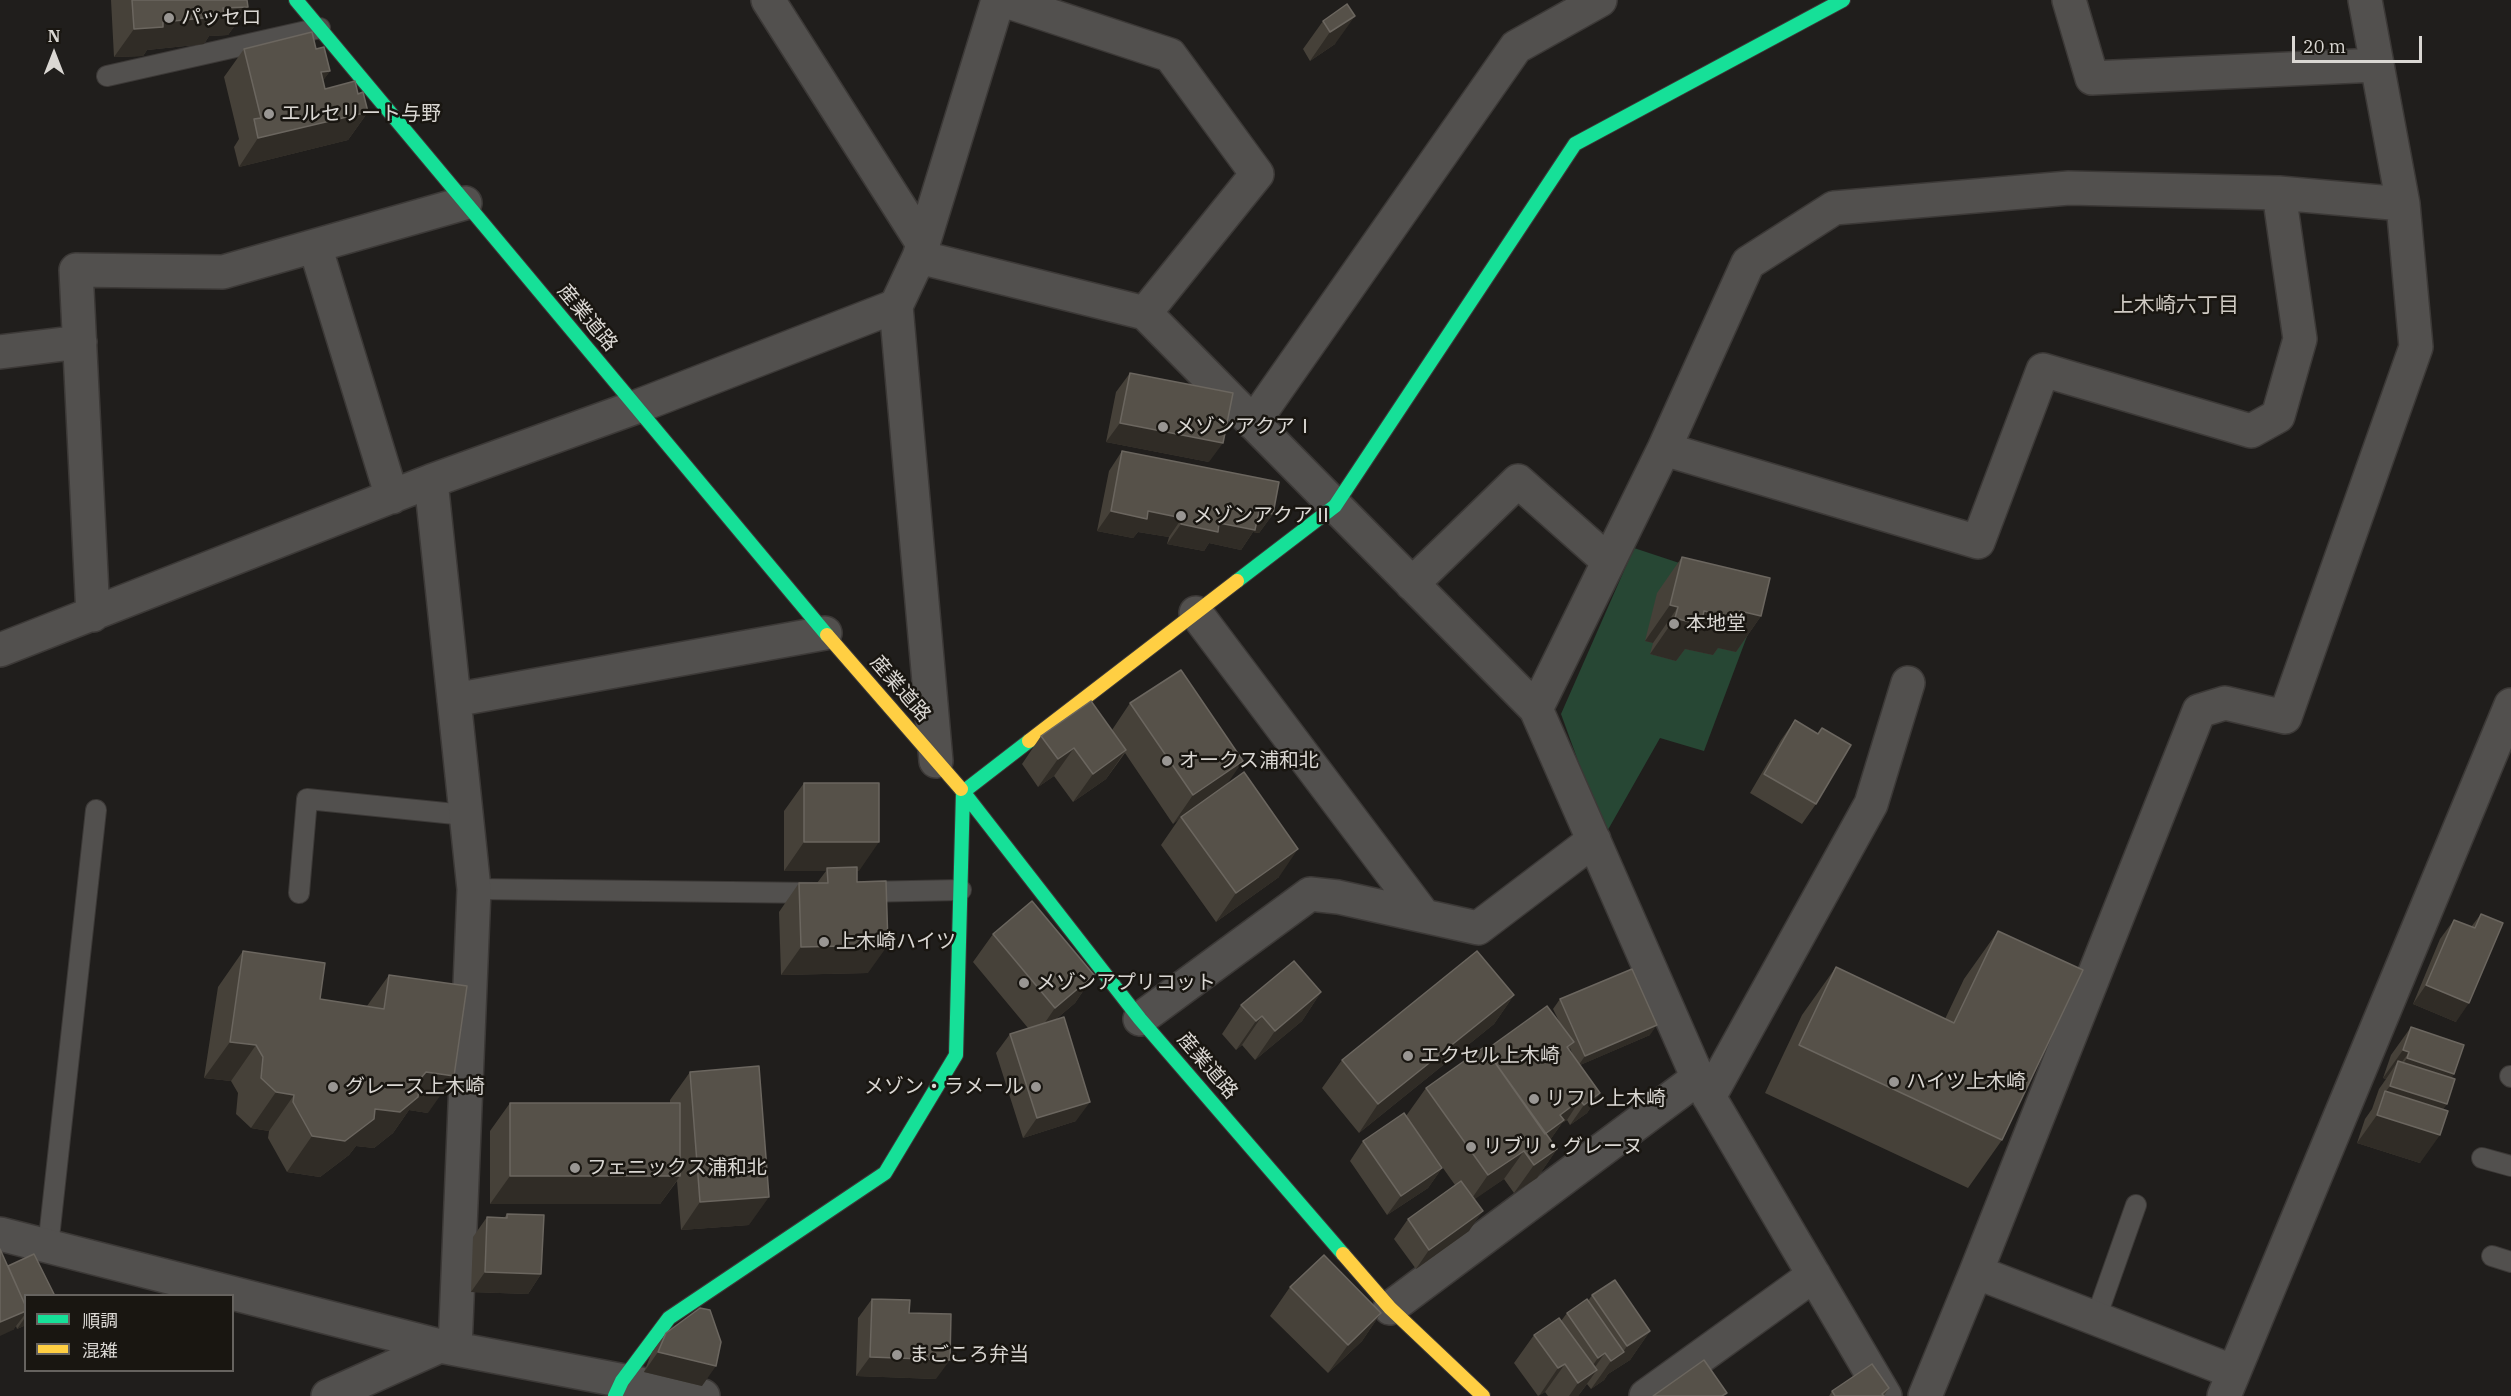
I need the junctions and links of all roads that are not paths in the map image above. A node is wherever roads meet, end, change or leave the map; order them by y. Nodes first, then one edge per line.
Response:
1 (296, 0) edge
2 (768, 0) edge
3 (998, 0) edge
4 (1003, 0) edge
5 (1600, 0) edge
6 (2069, 0) edge
7 (2365, 0) edge
8 (1840, 1) edge
9 (320, 28) junction
10 (2378, 65) junction
11 (107, 76) dead end
12 (2279, 193) junction
13 (465, 203) junction
14 (2403, 204) junction
15 (315, 246) junction
16 (921, 251) junction
17 (896, 306) junction
18 (1145, 314) junction
19 (80, 342) junction
20 (0, 352) edge
21 (636, 407) junction
22 (1253, 423) junction
23 (1664, 448) junction
24 (431, 481) junction
25 (392, 497) junction
26 (1335, 506) junction
27 (1608, 561) junction
28 (1412, 584) junction
29 (1196, 613) junction
30 (93, 615) junction
31 (825, 633) junction
32 (0, 650) edge
33 (1908, 683) dead end
34 (454, 700) junction
35 (2511, 705) edge
36 (1536, 709) junction
37 (936, 761) junction
38 (963, 792) junction
39 (96, 810) dead end
40 (465, 815) junction
41 (1594, 840) junction
42 (474, 889) junction
43 (961, 890) junction
44 (299, 893) dead end
45 (1424, 916) junction
46 (1140, 1019) junction
47 (1703, 1088) junction
48 (2482, 1158) dead end
49 (2511, 1166) edge
50 (2136, 1205) dead end
51 (0, 1234) edge
52 (48, 1247) junction
53 (2492, 1256) dead end
54 (2511, 1262) edge
55 (1977, 1272) junction
56 (1814, 1275) junction
57 (1390, 1308) junction
58 (2096, 1318) junction
59 (448, 1347) junction
60 (2229, 1384) edge
61 (618, 1388) edge
62 (328, 1396) edge
63 (703, 1396) edge
64 (1483, 1396) edge
65 (1646, 1396) edge
66 (1885, 1396) edge
67 (1925, 1396) edge

1 - 9 street, 産業道路
2 - 16 street
3 - 16 street
4 - 18 street
5 - 22 street
6 - 10 street
7 - 10 street
8 - 26 street
9 - 11 lane
9 - 13 street, 産業道路
10 - 14 street
12 - 14 street
12 - 23 street
12 - 23 street
13 - 15 street
13 - 21 street, 産業道路
14 - 55 street
15 - 19 street
15 - 25 street
16 - 17 street
16 - 18 street
17 - 21 street
17 - 37 street
18 - 22 street
19 - 20 street
19 - 30 street
21 - 24 street
21 - 31 street, 産業道路
22 - 26 street
23 - 27 street
24 - 25 street
24 - 34 street
25 - 30 street
26 - 28 street
26 - 29 street
27 - 28 street
27 - 36 street
28 - 36 street
29 - 38 street
29 - 45 street
30 - 32 street
31 - 34 street
31 - 37 street, 産業道路
33 - 47 street
34 - 40 street
35 - 60 street
36 - 41 street
37 - 38 street, 産業道路
38 - 43 street
38 - 46 street, 産業道路
39 - 52 lane
40 - 42 street
40 - 44 lane
41 - 45 street
41 - 47 street
42 - 43 lane
42 - 59 street
43 - 61 street
45 - 46 street
46 - 57 street, 産業道路
47 - 56 street
47 - 57 street
48 - 49 lane
50 - 58 lane
51 - 52 street
52 - 59 street
53 - 54 lane
55 - 58 street
55 - 67 street
56 - 65 street
56 - 66 street
57 - 64 street, 産業道路
58 - 60 street
59 - 61 street
59 - 62 street
61 - 63 street

